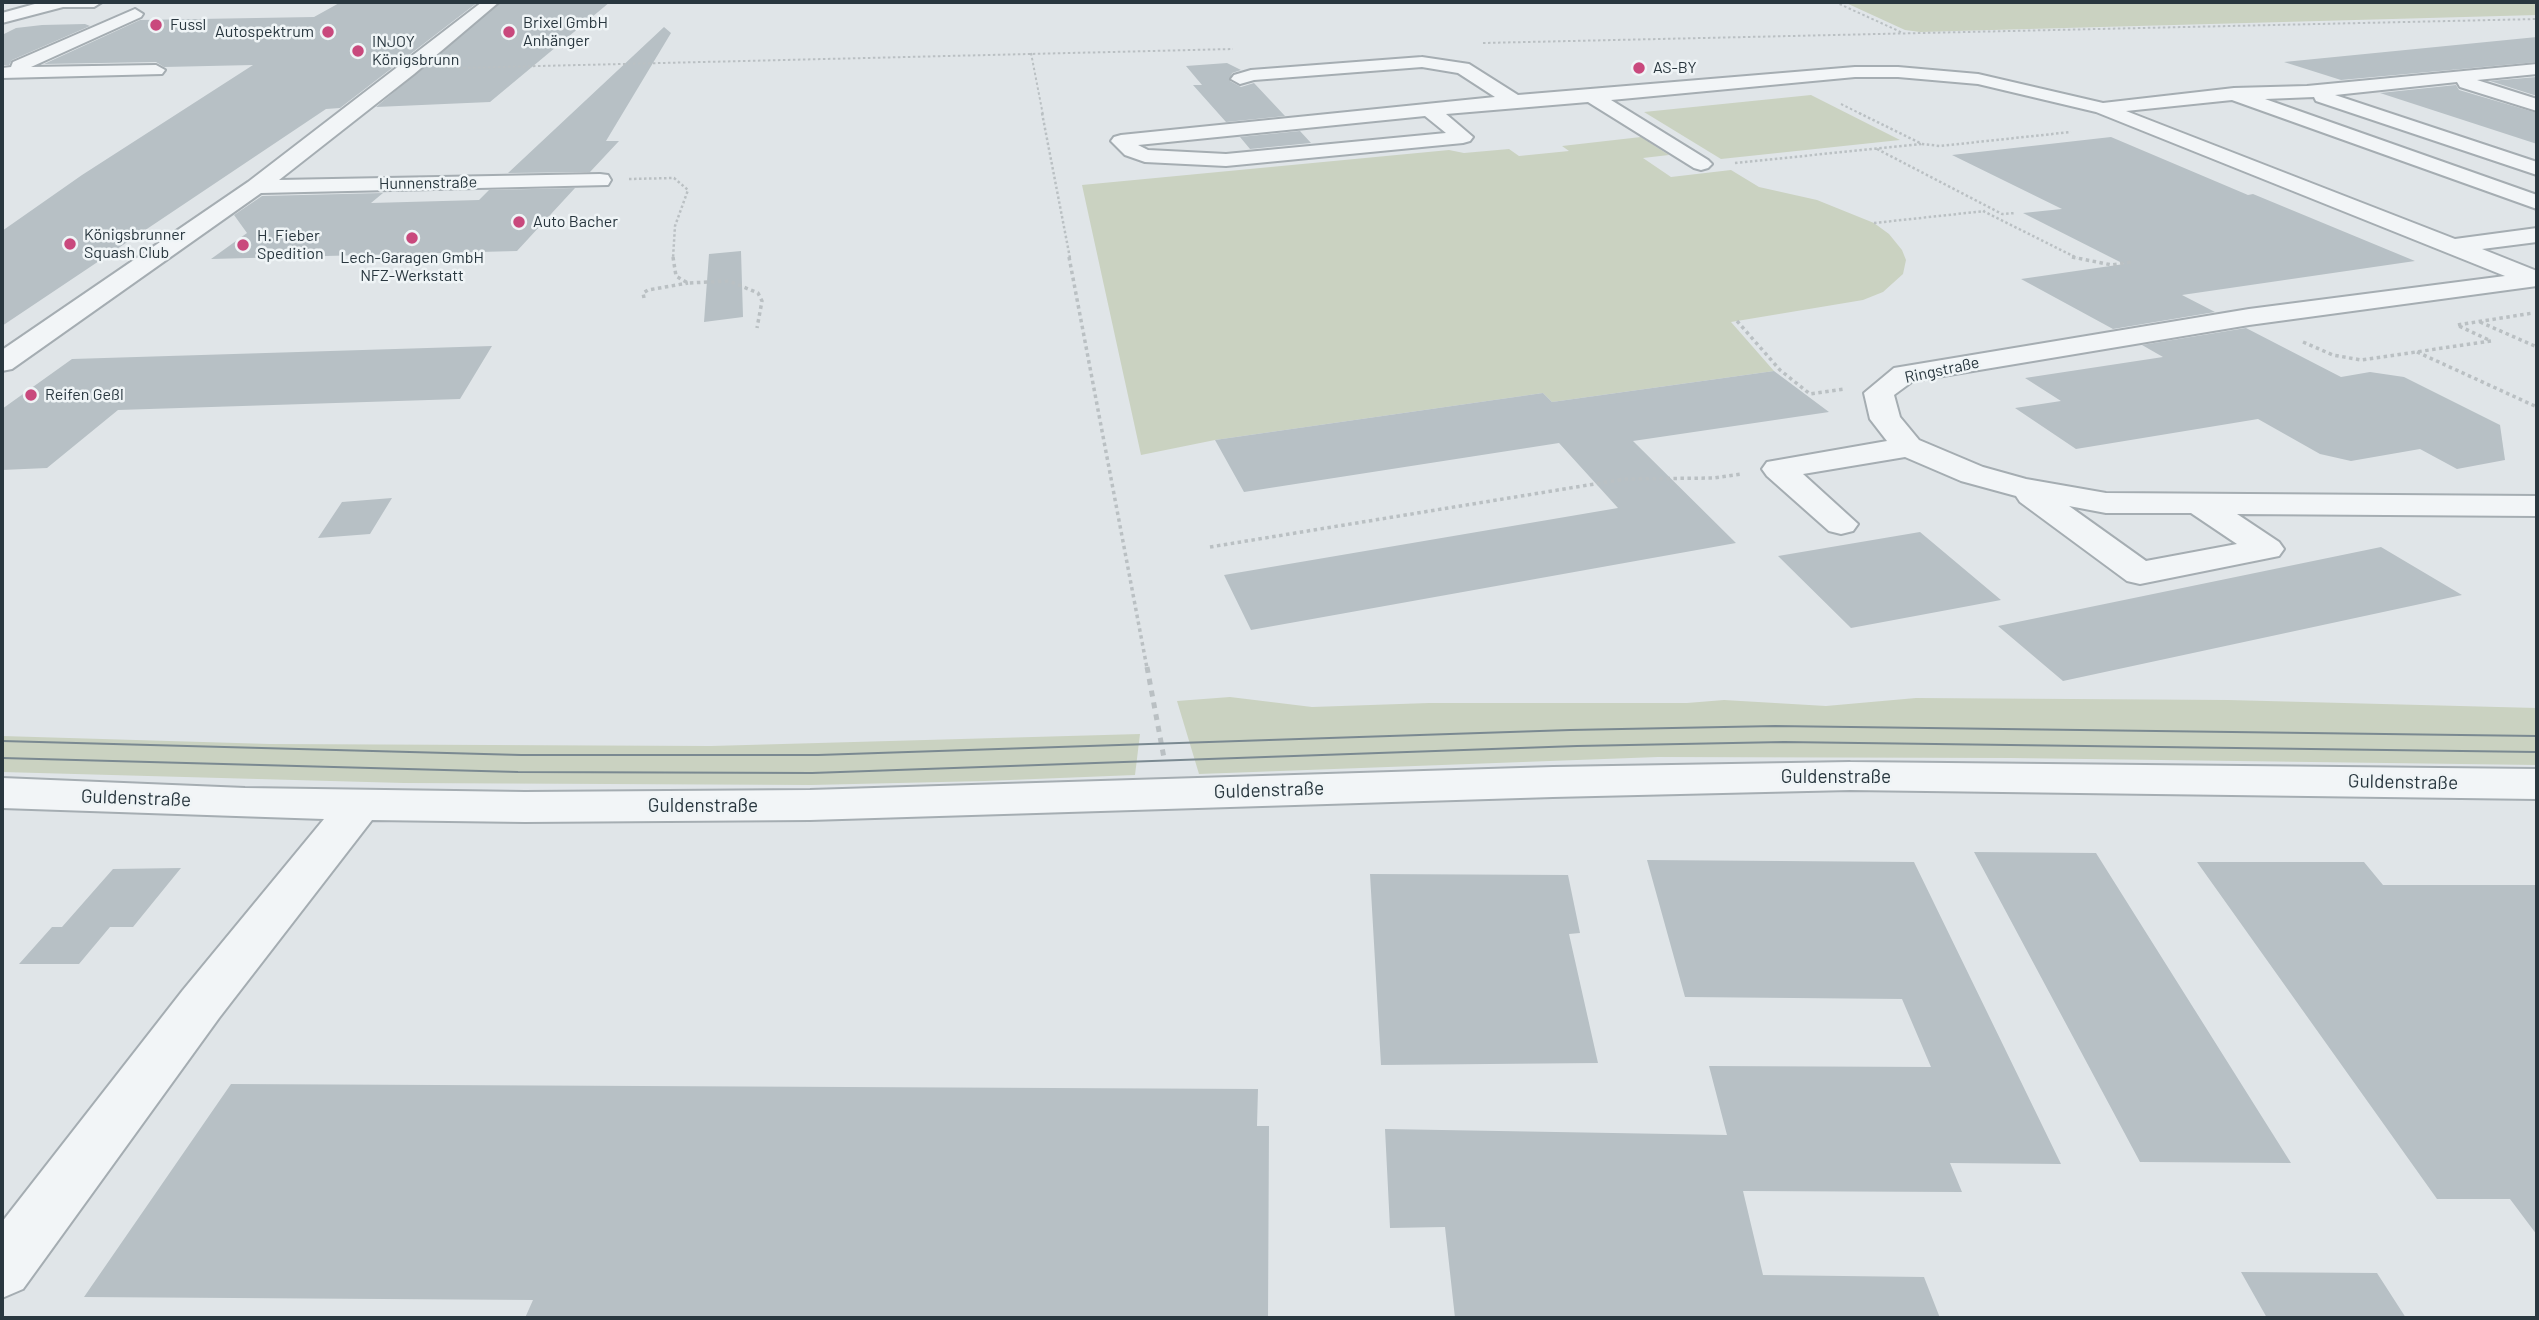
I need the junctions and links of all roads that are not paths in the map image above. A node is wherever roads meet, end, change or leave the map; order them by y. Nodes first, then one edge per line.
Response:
1 (54, 2) edge
2 (94, 2) edge
3 (491, 2) edge
4 (135, 14) dead end
5 (2, 18) edge
6 (1392, 63) junction
7 (156, 69) dead end
8 (2537, 69) edge
9 (2, 73) edge
10 (2449, 78) junction
11 (1240, 79) dead end
12 (2307, 92) junction
13 (2234, 93) junction
14 (1428, 96) junction
15 (1592, 96) junction
16 (1514, 101) junction
17 (2537, 105) edge
18 (2102, 108) junction
19 (1701, 163) dead end
20 (2537, 169) edge
21 (600, 180) road end
22 (256, 187) junction
23 (2537, 202) edge
24 (2537, 235) edge
25 (2452, 246) junction
26 (2536, 279) edge
27 (2, 363) edge
28 (1908, 447) junction
29 (2023, 488) junction
30 (2196, 502) junction
31 (2534, 508) edge
32 (1841, 524) dead end
33 (2537, 784) edge
34 (2, 793) edge
35 (361, 804) junction
36 (2, 1269) edge

1 - 2 street
1 - 5 street
3 - 22 street
4 - 9 street
6 - 11 street
6 - 14 street
6 - 16 street
7 - 9 street
8 - 10 street
10 - 12 street
10 - 17 street
12 - 13 street
12 - 20 street
13 - 18 street
13 - 23 street
14 - 14 street
14 - 16 street
15 - 16 street
15 - 18 street
15 - 19 street
18 - 25 street
21 - 22 street, Hunnenstraße
22 - 27 street
24 - 25 street
25 - 26 street
26 - 28 street, Ringstraße
28 - 29 street, Ringstraße
28 - 32 street
29 - 30 street, Ringstraße
29 - 30 street
30 - 31 street, Ringstraße
33 - 35 street, Guldenstraße
34 - 35 street, Guldenstraße
35 - 36 street

